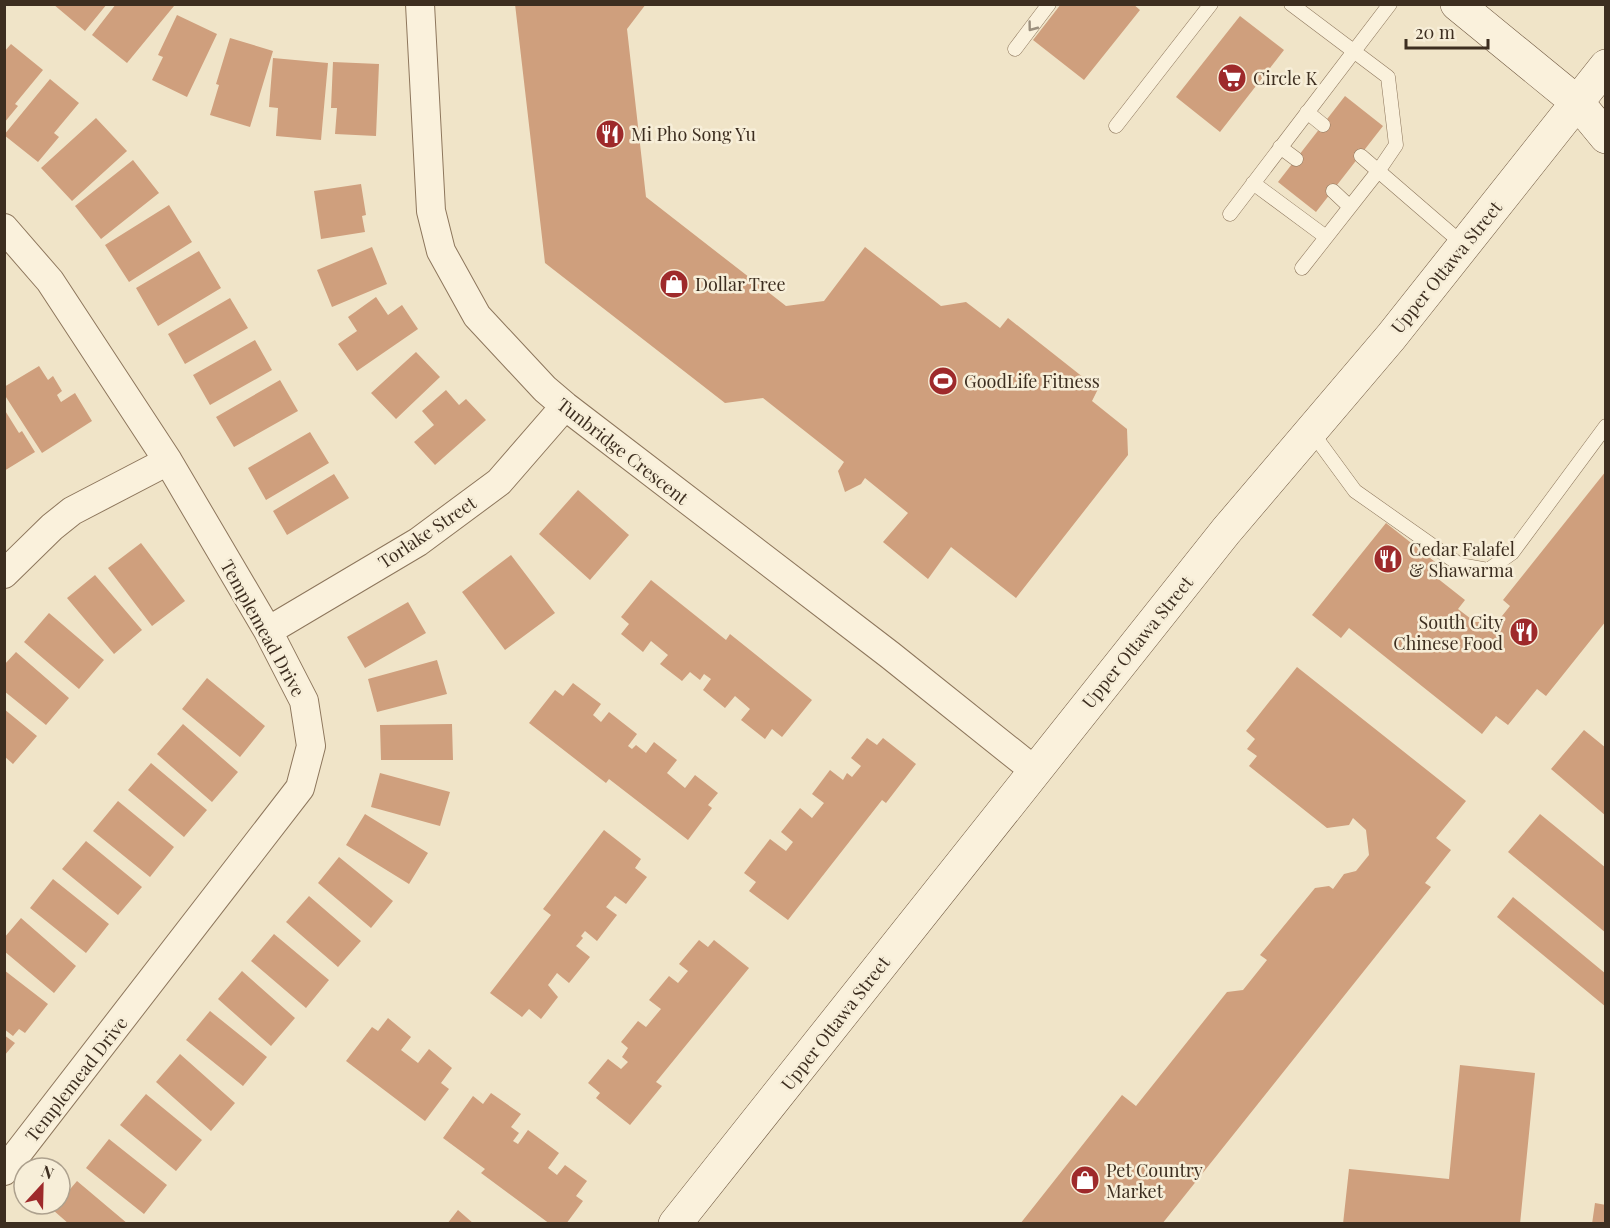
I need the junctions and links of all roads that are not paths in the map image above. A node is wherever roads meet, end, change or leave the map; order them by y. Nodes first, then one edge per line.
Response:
1 (420, 4) edge
2 (1049, 4) edge
3 (1210, 4) edge
4 (1291, 4) edge
5 (1390, 4) edge
6 (1457, 4) edge
7 (1015, 49) dead end
8 (1353, 52) junction
9 (1605, 66) edge
10 (1592, 109) edge
11 (1307, 112) junction
12 (1323, 125) dead end
13 (1116, 126) dead end
14 (1605, 137) edge
15 (1280, 147) junction
16 (1361, 156) dead end
17 (1296, 159) dead end
18 (1379, 170) junction
19 (1253, 183) junction
20 (1333, 191) dead end
21 (1350, 207) junction
22 (1230, 214) dead end
23 (4, 228) edge
24 (1326, 237) junction
25 (1464, 245) junction
26 (1302, 268) dead end
27 (565, 406) junction
28 (1605, 426) edge
29 (1311, 431) junction
30 (168, 461) junction
31 (4, 574) edge
32 (268, 631) junction
33 (1035, 771) junction
34 (4, 1171) edge
35 (675, 1224) edge

1 - 27 street, Tunbridge Crescent
2 -> 7 lane
3 - 13 lane
4 - 8 lane
5 - 8 lane
6 - 10 main road
8 - 11 lane
8 - 18 lane
9 - 10 main road, Upper Ottawa Street
10 - 14 main road
10 - 25 main road, Upper Ottawa Street
11 - 12 lane
11 - 15 lane
15 - 17 lane
15 - 19 lane
16 - 18 lane
18 - 21 lane
18 - 25 lane
19 - 22 lane
19 - 24 lane
20 - 21 lane
21 - 24 lane
23 - 30 street, Templemead Drive
24 - 26 lane
25 - 29 main road, Upper Ottawa Street
27 - 32 street, Torlake Street
27 - 33 street, Tunbridge Crescent
28 - 29 lane
29 - 33 main road, Upper Ottawa Street
30 - 31 street
30 - 32 street, Templemead Drive
32 - 34 street, Templemead Drive
33 - 35 main road, Upper Ottawa Street

